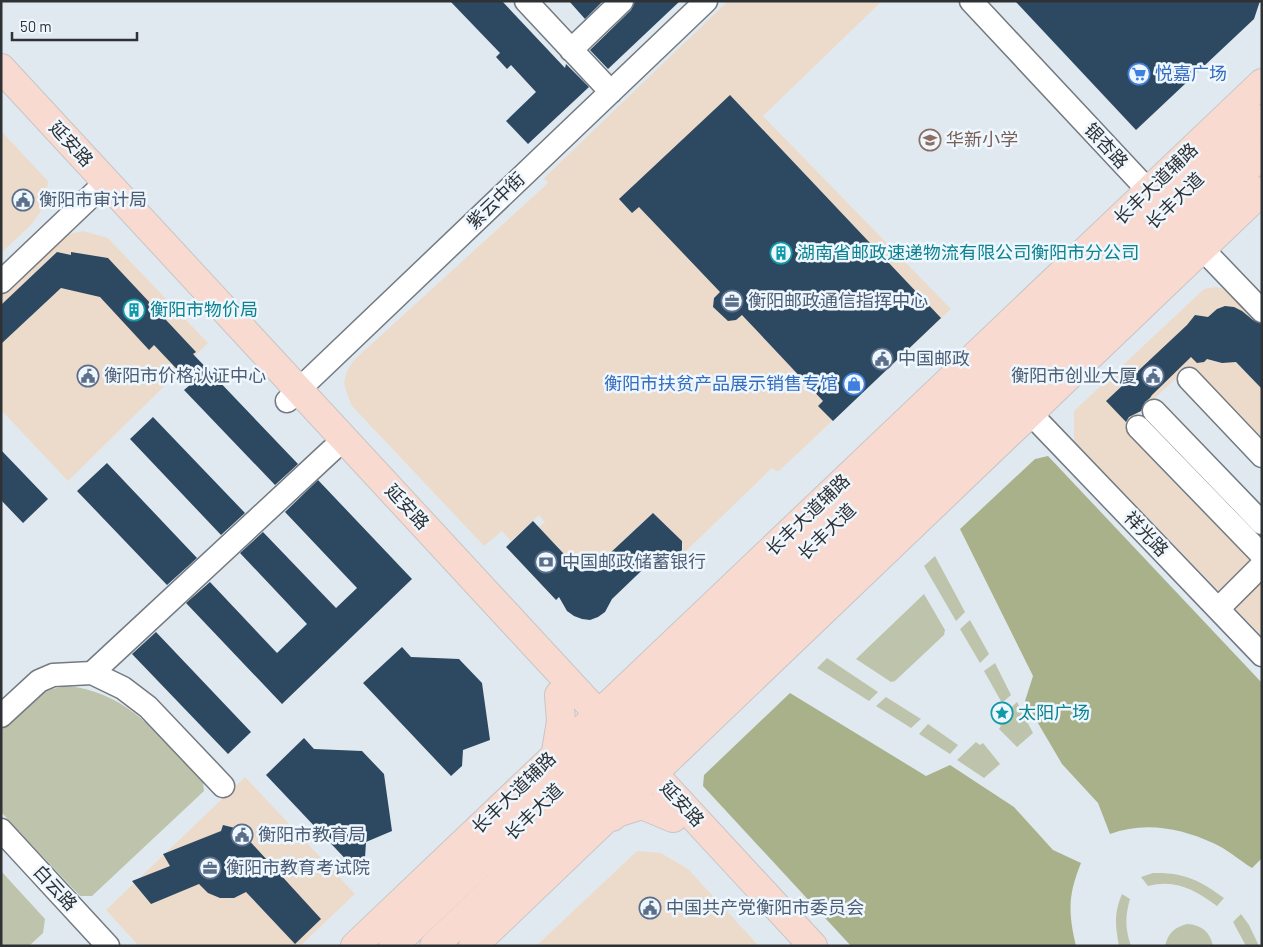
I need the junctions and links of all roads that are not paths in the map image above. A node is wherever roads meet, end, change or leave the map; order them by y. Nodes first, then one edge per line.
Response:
1 (526, 1) edge
2 (622, 1) edge
3 (706, 1) edge
4 (971, 1) edge
5 (571, 50) junction
6 (1, 68) edge
7 (1262, 83) edge
8 (611, 92) junction
9 (1, 93) edge
10 (1262, 119) edge
11 (1262, 154) edge
12 (100, 187) junction
13 (1262, 191) edge
14 (1166, 210) junction
15 (1202, 248) junction
16 (1, 282) edge
17 (1262, 311) edge
18 (1045, 361) junction
19 (1188, 379) dead end
20 (293, 395) junction
21 (1154, 410) dead end
22 (1030, 413) junction
23 (1138, 427) dead end
24 (963, 440) junction
25 (332, 450) junction
26 (1262, 456) edge
27 (1262, 523) edge
28 (799, 541) junction
29 (1262, 556) edge
30 (1262, 565) edge
31 (827, 570) junction
32 (1218, 609) junction
33 (1262, 655) edge
34 (92, 673) junction
35 (633, 681) junction
36 (565, 690) junction
37 (701, 690) junction
38 (1, 716) edge
39 (592, 719) junction
40 (610, 739) junction
41 (682, 747) junction
42 (557, 752) junction
43 (629, 759) junction
44 (648, 779) junction
45 (223, 786) dead end
46 (538, 808) junction
47 (678, 812) junction
48 (1, 830) edge
49 (593, 832) junction
50 (1, 850) edge
51 (90, 946) edge
52 (108, 946) edge
53 (355, 946) edge
54 (393, 946) edge
55 (434, 946) edge
56 (472, 946) edge
57 (791, 946) edge
58 (814, 946) edge

1 - 5 street
2 - 5 street
3 - 8 street, 紫云中街
4 - 14 street, 银杏路
5 - 8 street
6 - 12 main road, 延安路
7 - 14 main road, 长丰大道辅路
8 - 20 street, 紫云中街
9 - 12 main road, 延安路
10 - 14 main road, 长丰大道
11 - 14 main road, 长丰大道
12 - 16 street
12 - 20 main road, 延安路
13 - 15 main road
14 - 15 street, 银杏路
14 - 18 main road, 长丰大道
14 - 28 main road, 长丰大道辅路
14 - 28 main road, 长丰大道
15 - 17 street, 银杏路
15 - 22 main road
18 - 22 main road
18 - 24 main road, 长丰大道
19 - 26 street
20 - 25 main road, 延安路
20 - 36 main road, 延安路
21 - 27 street
22 - 24 main road
22 - 32 street, 祥光路
22 - 41 main road
23 - 29 street
24 - 31 main road, 长丰大道
25 - 34 street
25 - 36 main road, 延安路
28 - 31 main road
28 - 35 main road, 长丰大道辅路
28 - 40 main road, 长丰大道
30 - 32 street
31 - 37 main road, 长丰大道
32 - 33 street, 祥光路
34 - 38 street
34 - 45 street
35 - 36 main road
35 - 39 main road, 长丰大道辅路
36 - 39 main road, 延安路
36 - 42 main road
37 - 41 main road
37 - 43 main road, 长丰大道
39 - 40 main road, 延安路
39 - 42 main road, 长丰大道辅路
40 - 43 main road, 延安路
40 - 46 main road, 长丰大道
41 - 44 main road
41 - 47 main road
42 - 46 main road
42 - 53 main road, 长丰大道辅路
43 - 44 main road, 延安路
43 - 55 main road, 长丰大道
44 - 47 main road, 延安路
44 - 49 main road
46 - 54 main road, 长丰大道
47 - 49 main road
47 - 57 main road, 延安路
47 - 58 main road, 延安路
48 - 52 street, 白云路
49 - 56 main road
50 - 51 street, 白云路

